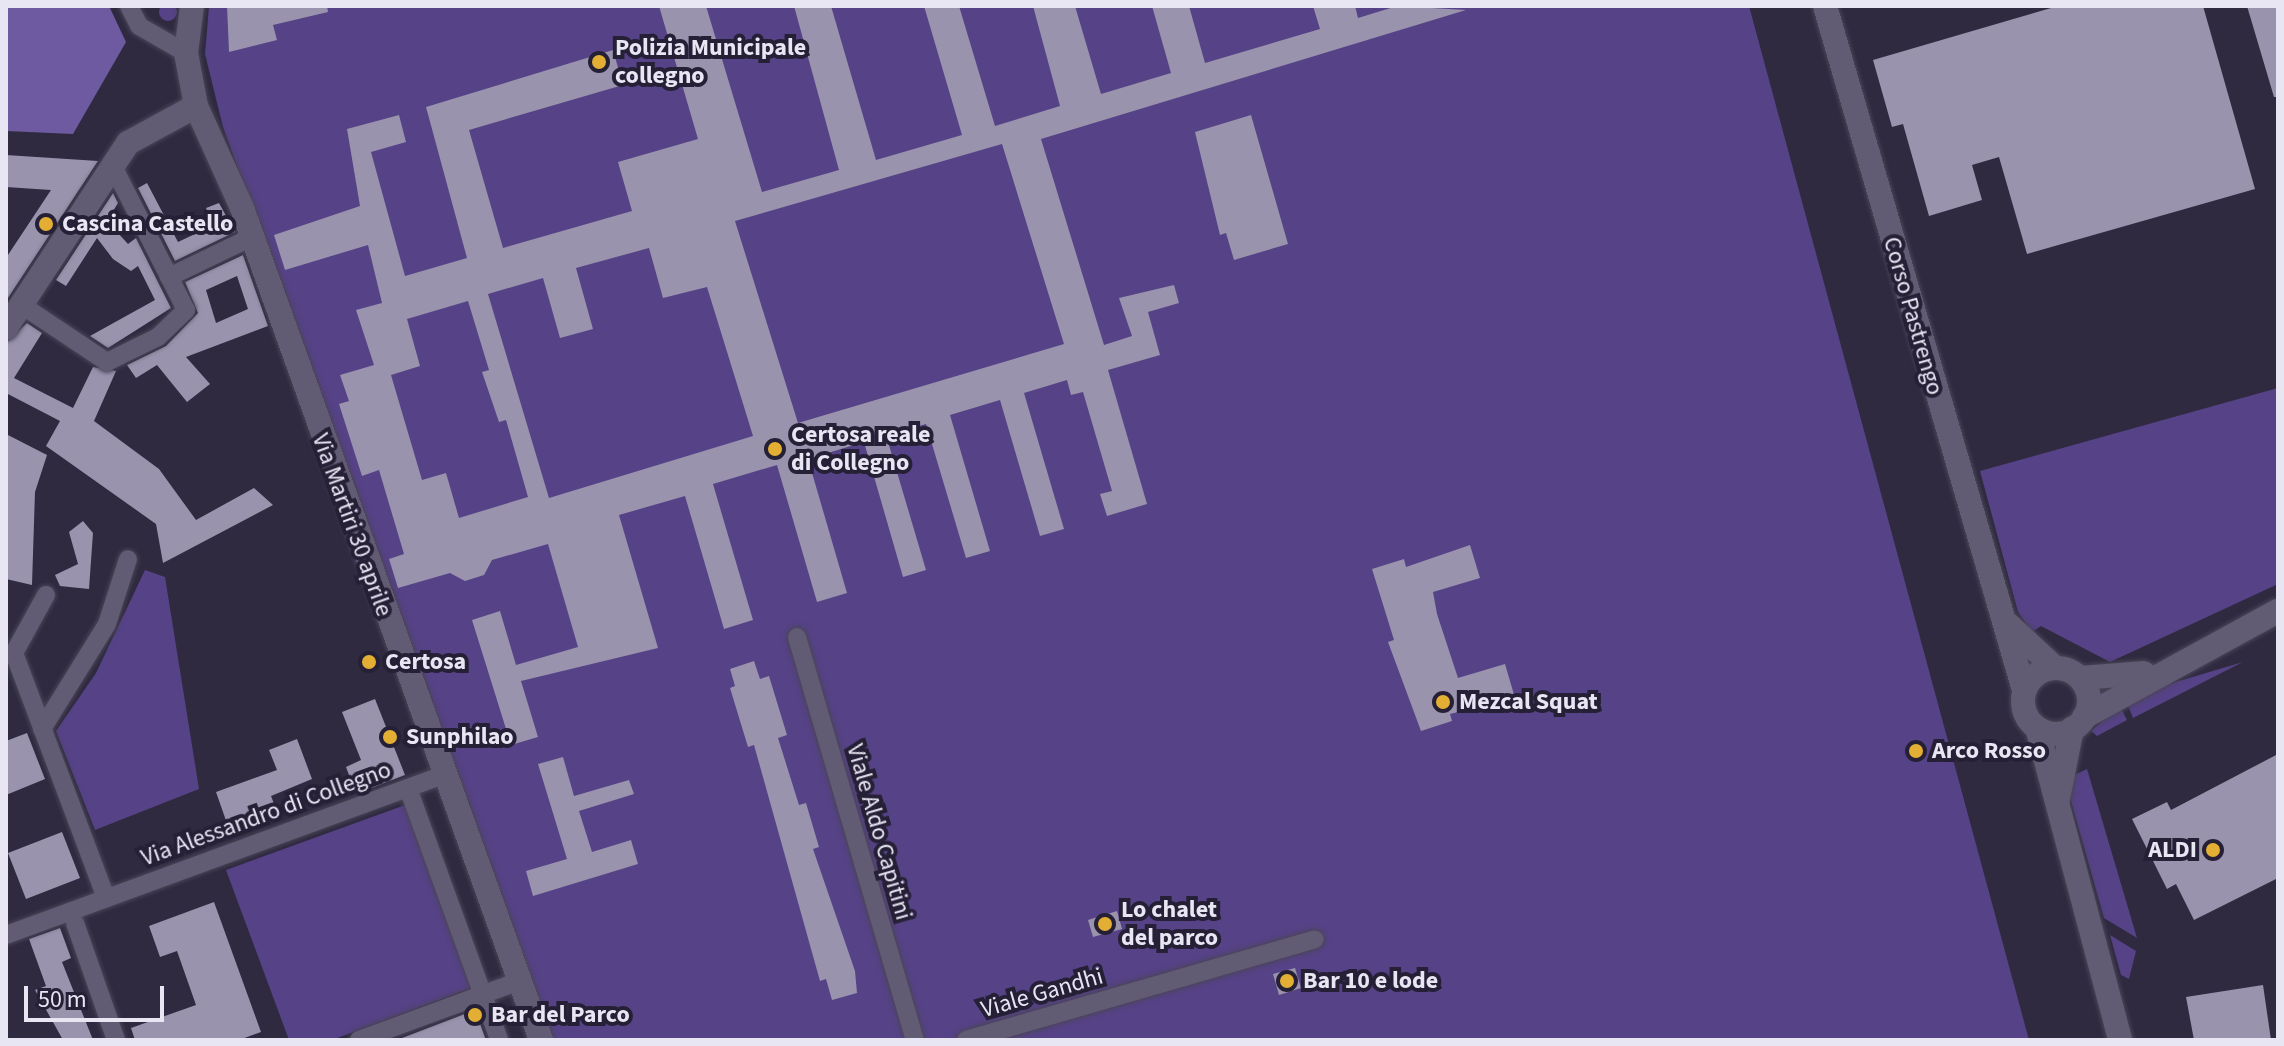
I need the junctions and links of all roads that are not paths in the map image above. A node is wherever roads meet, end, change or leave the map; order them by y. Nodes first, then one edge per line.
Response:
1 (129, 6) edge
2 (192, 6) edge
3 (1825, 6) edge
4 (186, 53) junction
5 (196, 106) junction
6 (112, 164) junction
7 (252, 237) junction
8 (169, 277) junction
9 (20, 304) junction
10 (6, 328) edge
11 (128, 559) dead end
12 (46, 595) dead end
13 (2278, 611) edge
14 (2007, 624) junction
15 (797, 637) dead end
16 (10, 656) edge
17 (2054, 667) junction
18 (2166, 667) junction
19 (2081, 678) junction
20 (2024, 690) junction
21 (2078, 723) junction
22 (42, 729) junction
23 (2038, 731) junction
24 (443, 775) junction
25 (408, 788) junction
26 (2056, 818) junction
27 (106, 898) junction
28 (75, 923) dead end
29 (6, 935) edge
30 (1315, 939) dead end
31 (519, 981) junction
32 (483, 995) junction
33 (116, 1040) edge
34 (359, 1040) edge
35 (499, 1040) edge
36 (541, 1040) edge
37 (915, 1040) edge
38 (966, 1040) edge
39 (2120, 1040) edge

1 - 4 street
2 - 4 street, Via Martiri 30 aprile
3 - 14 street, Corso Pastrengo
4 - 5 street, Via Martiri 30 aprile
5 - 6 street
5 - 7 street, Via Martiri 30 aprile
6 - 8 street
6 - 9 street
7 - 8 street
7 - 24 street, Via Martiri 30 aprile
8 - 9 street
9 - 10 street
11 - 22 street
12 - 16 street
13 - 18 street
14 - 17 street
14 - 20 street, Corso Pastrengo
15 - 37 street, Viale Aldo Capitini
16 - 22 street
17 - 19 street
17 - 20 street
18 - 19 street
18 - 21 street
19 - 21 street
20 - 23 street
21 - 23 street
21 - 26 street
22 - 27 street
23 - 26 street
24 - 25 street, Via Alessandro di Collegno
24 - 31 street, Via Martiri 30 aprile
25 - 27 street, Via Alessandro di Collegno
25 - 32 street
26 - 39 street
27 - 29 street, Via Alessandro di Collegno
28 - 33 street
30 - 38 street, Viale Gandhi
31 - 32 street
31 - 36 street, Via Martiri 30 aprile
32 - 34 street
32 - 35 street

